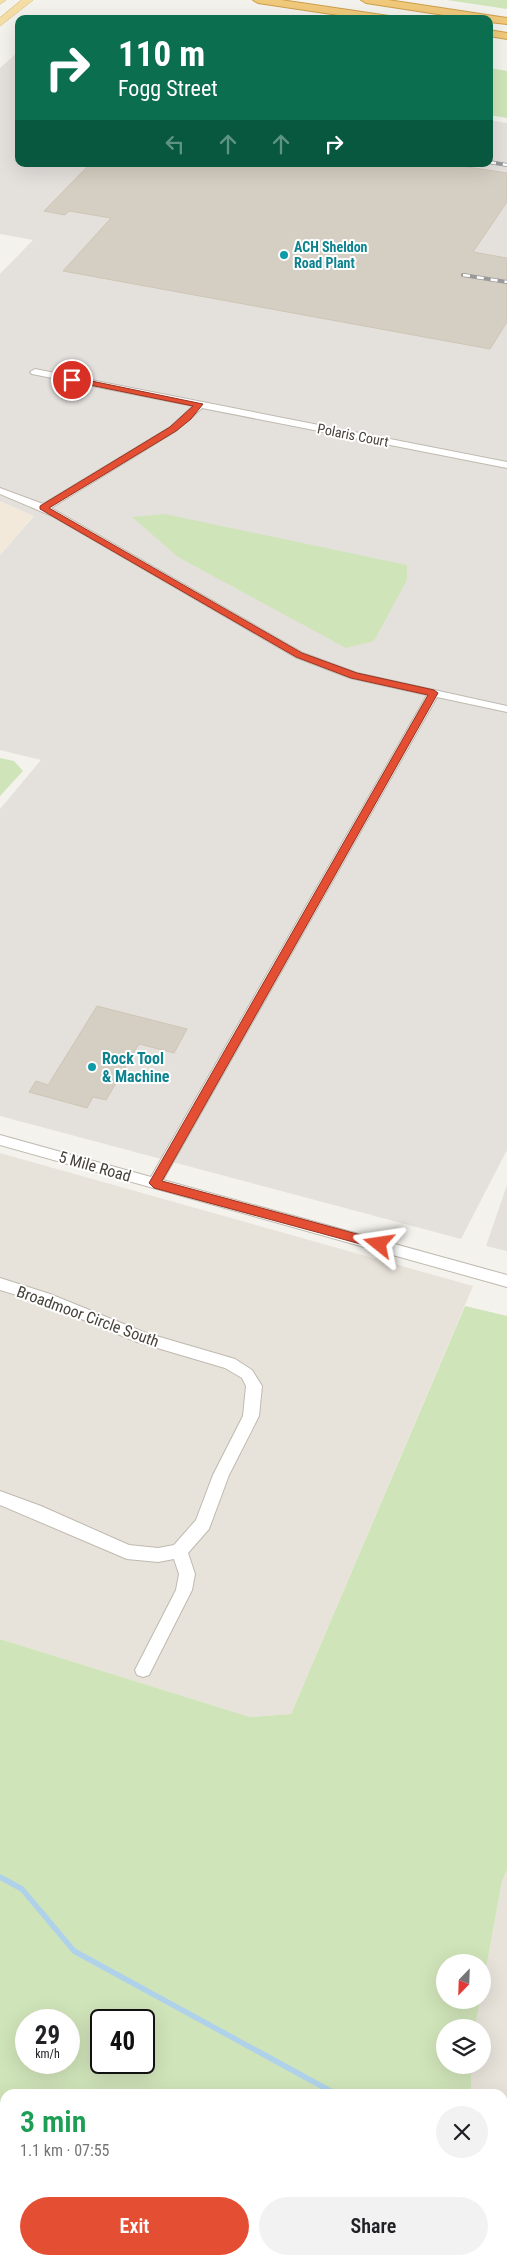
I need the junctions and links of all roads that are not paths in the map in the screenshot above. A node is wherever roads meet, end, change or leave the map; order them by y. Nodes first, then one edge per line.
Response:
1 (28, 0) edge
2 (258, 0) edge
3 (366, 0) edge
4 (361, 15) edge
5 (467, 15) edge
6 (493, 19) edge
7 (507, 21) edge
8 (0, 23) edge
9 (493, 34) edge
10 (507, 36) edge
11 (36, 372) dead end
12 (199, 404) junction
13 (507, 465) edge
14 (0, 492) edge
15 (43, 508) junction
16 (434, 693) junction
17 (507, 709) edge
18 (1, 1141) edge
19 (154, 1183) junction
20 (507, 1281) edge
21 (0, 1284) edge
22 (0, 1498) edge
23 (179, 1551) junction
24 (143, 1670) dead end

1 - 8 main road
2 - 4 highway
3 - 5 highway
6 - 7 highway
9 - 10 highway
11 - 12 street, Polaris Court
12 - 13 street, Polaris Court
12 - 15 street
14 - 15 street
15 - 16 street
16 - 17 street
16 - 19 street
18 - 19 street, 5 Mile Road
19 - 20 street, 5 Mile Road
21 - 23 street, Broadmoor Circle South
22 - 23 street
23 - 24 street

